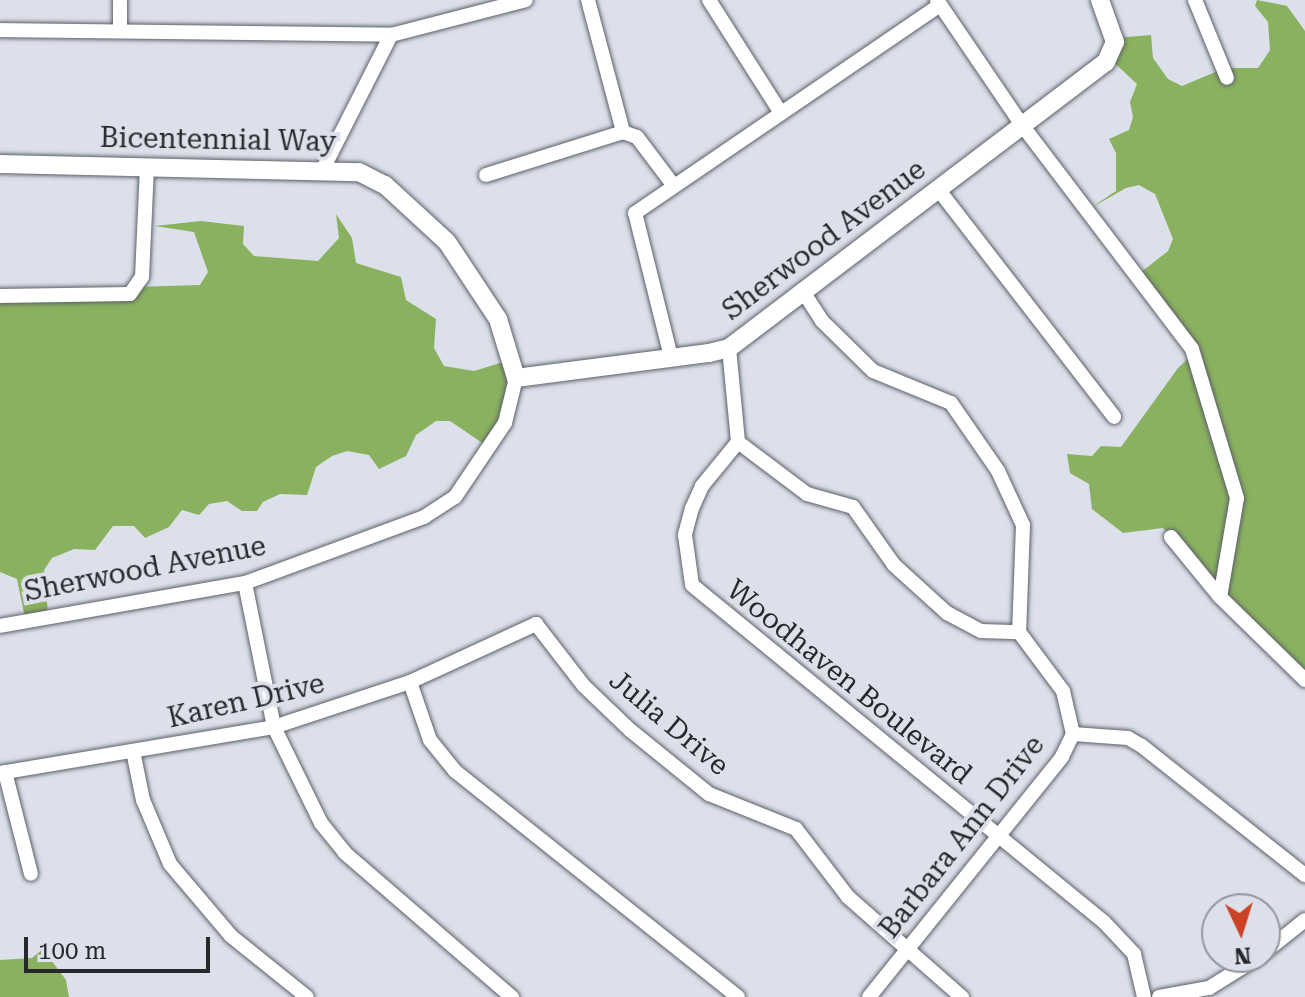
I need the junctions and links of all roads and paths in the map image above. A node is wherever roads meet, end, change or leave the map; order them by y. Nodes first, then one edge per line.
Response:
1 (120, 0) edge
2 (526, 0) edge
3 (588, 0) edge
4 (709, 0) edge
5 (1100, 0) edge
6 (1195, 0) edge
7 (939, 2) edge
8 (0, 30) edge
9 (120, 31) junction
10 (391, 35) junction
11 (1227, 78) dead end
12 (781, 113) junction
13 (1022, 125) junction
14 (623, 132) junction
15 (0, 164) edge
16 (147, 166) junction
17 (323, 169) junction
18 (486, 175) dead end
19 (674, 186) junction
20 (938, 189) junction
21 (802, 290) junction
22 (0, 296) edge
23 (729, 348) junction
24 (671, 357) junction
25 (516, 378) junction
26 (1114, 417) dead end
27 (738, 442) junction
28 (1171, 537) dead end
29 (245, 583) junction
30 (1220, 597) junction
31 (536, 624) joint
32 (0, 626) edge
33 (1019, 632) junction
34 (1305, 680) edge
35 (410, 682) junction
36 (274, 727) junction
37 (1073, 734) junction
38 (133, 751) junction
39 (2, 772) edge
40 (997, 836) junction
41 (31, 874) dead end
42 (1305, 875) edge
43 (1305, 920) edge
44 (1281, 939) edge
45 (908, 949) junction
46 (1233, 973) edge
47 (307, 997) edge
48 (512, 997) edge
49 (738, 997) edge
50 (869, 997) edge
51 (962, 997) edge
52 (1144, 997) edge
53 (1159, 997) edge

1 - 9 street
2 - 10 street
3 - 14 street
4 - 12 street
5 - 13 street, Sherwood Avenue
6 - 11 street
7 - 12 street
7 - 13 street
8 - 9 street
9 - 10 street
10 - 17 street
12 - 19 street
13 - 20 street, Sherwood Avenue
13 - 30 street
14 - 18 street
14 - 19 street
15 - 16 street, Bicentennial Way
16 - 17 street, Bicentennial Way
16 - 22 street
17 - 25 street, Bicentennial Way
19 - 24 street
20 - 21 street, Sherwood Avenue
20 - 26 street
21 - 23 street, Sherwood Avenue
21 - 33 street
23 - 24 street, Sherwood Avenue
23 - 27 street
24 - 25 street, Sherwood Avenue
25 - 29 street, Sherwood Avenue
27 - 33 street
27 - 40 street, Woodhaven Boulevard
28 - 30 street
29 - 32 street, Sherwood Avenue
29 - 36 street
30 - 34 street
31 - 35 street, Karen Drive
31 - 45 street, Julia Drive
33 - 37 street, Barbara Ann Drive
35 - 36 street, Karen Drive
35 - 49 street
36 - 38 street, Karen Drive
36 - 48 street
37 - 40 street, Barbara Ann Drive
37 - 42 street
38 - 39 street, Karen Drive
38 - 47 street
39 - 41 street
40 - 45 street, Barbara Ann Drive
40 - 52 street, Woodhaven Boulevard
43 - 44 street
45 - 50 street, Barbara Ann Drive
45 - 51 street, Julia Drive
46 - 53 street

